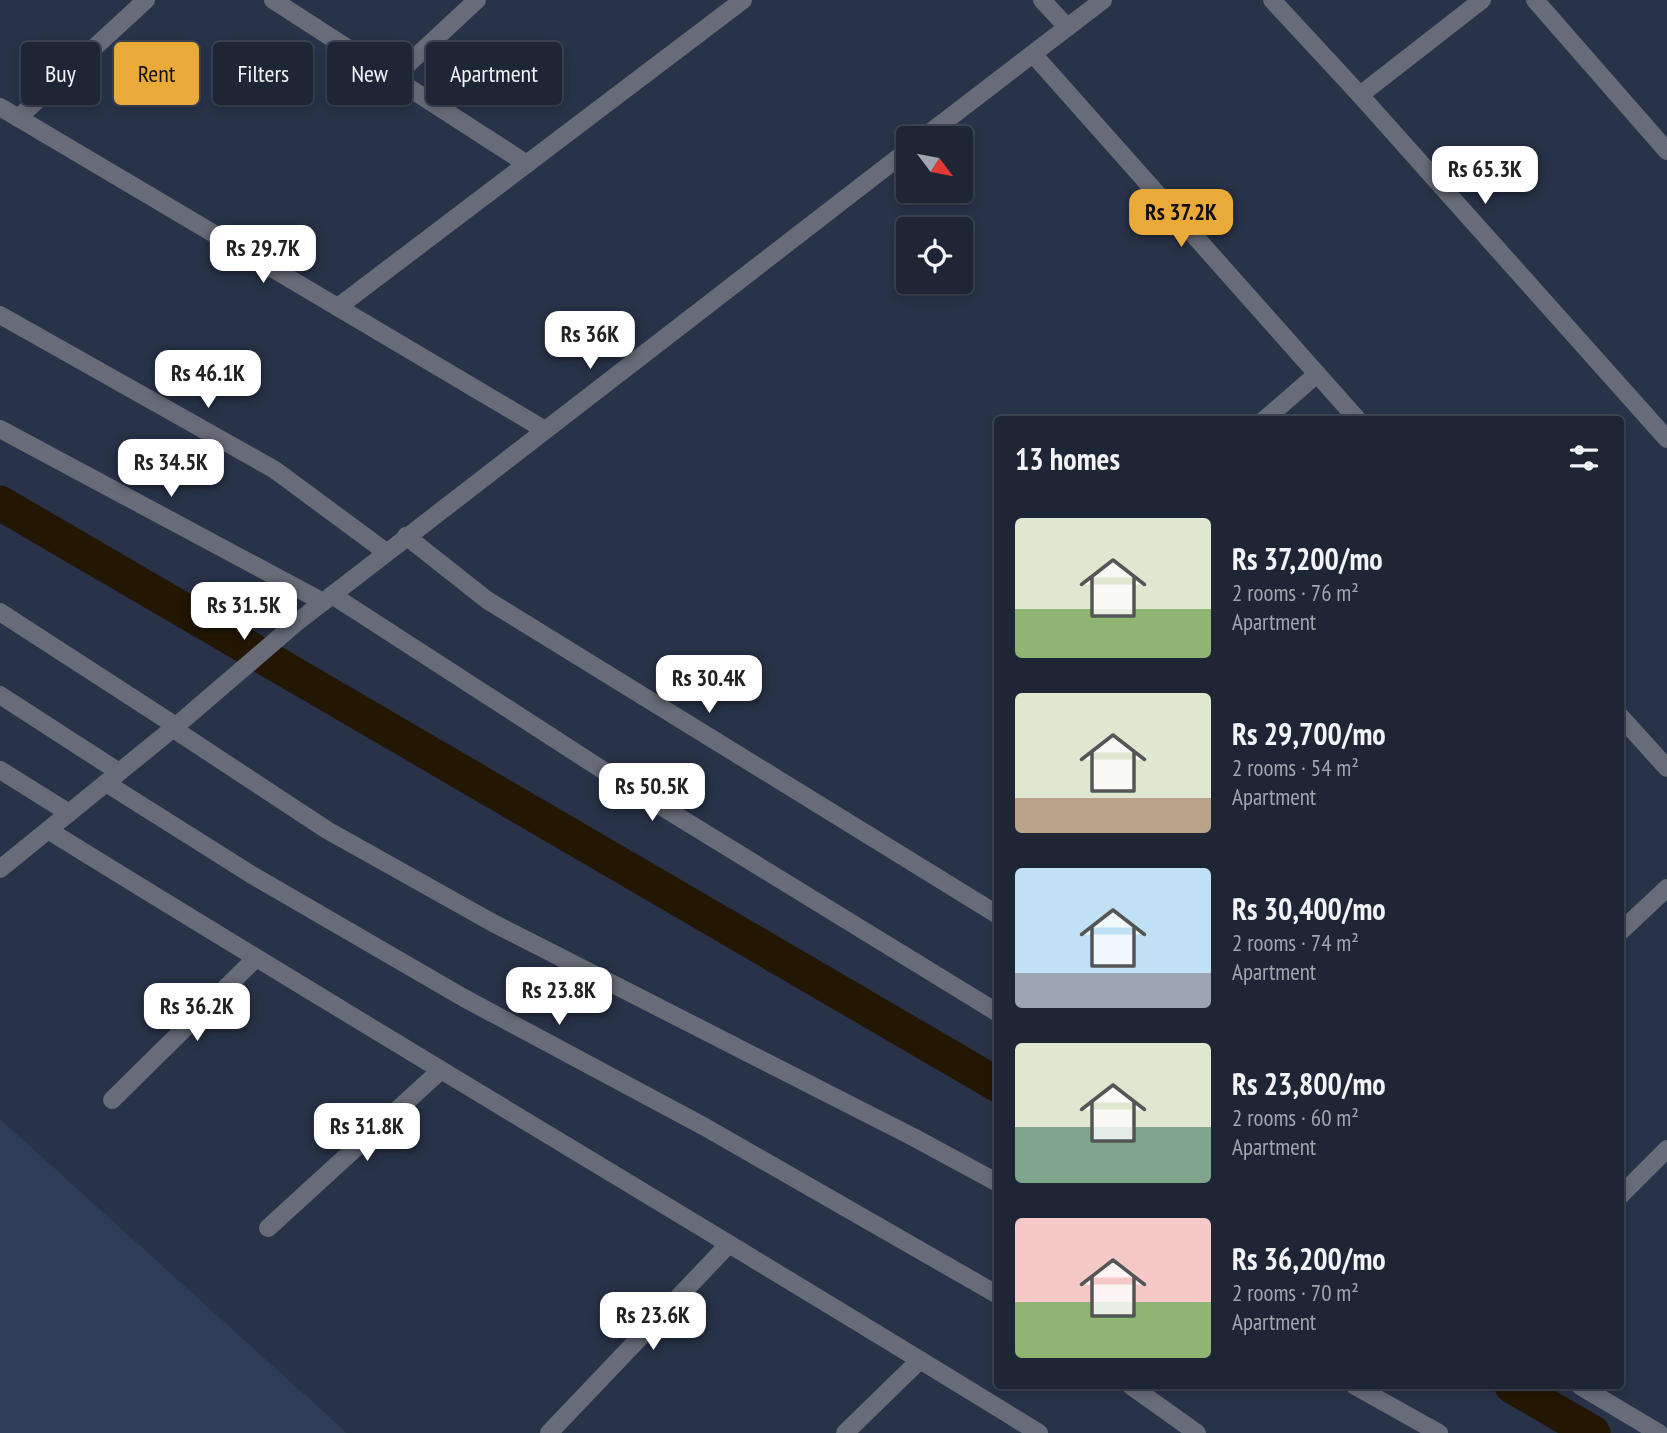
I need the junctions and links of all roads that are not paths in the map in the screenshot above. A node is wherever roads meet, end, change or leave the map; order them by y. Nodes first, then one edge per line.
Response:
1 (146, 0) edge
2 (273, 0) edge
3 (477, 0) edge
4 (743, 0) edge
5 (1042, 0) edge
6 (1103, 0) edge
7 (1272, 0) edge
8 (1482, 0) edge
9 (1535, 0) edge
10 (1067, 27) junction
11 (338, 42) edge
12 (1033, 54) junction
13 (412, 60) edge
14 (412, 90) edge
15 (1360, 95) junction
16 (0, 107) edge
17 (18, 118) junction
18 (939, 126) edge
19 (1667, 151) edge
20 (896, 159) edge
21 (527, 164) junction
22 (338, 307) junction
23 (0, 315) edge
24 (1317, 373) junction
25 (1269, 416) edge
26 (1355, 416) edge
27 (0, 429) edge
28 (545, 430) junction
29 (1665, 433) edge
30 (407, 536) junction
31 (386, 552) junction
32 (328, 598) junction
33 (0, 612) edge
34 (0, 695) edge
35 (1624, 720) edge
36 (174, 727) junction
37 (1667, 768) edge
38 (0, 770) edge
39 (112, 778) junction
40 (69, 813) junction
41 (48, 830) junction
42 (0, 869) edge
43 (1667, 888) edge
44 (994, 913) edge
45 (1624, 928) edge
46 (255, 959) junction
47 (994, 1011) edge
48 (441, 1070) junction
49 (112, 1100) dead end
50 (1667, 1149) edge
51 (994, 1181) edge
52 (1624, 1192) edge
53 (268, 1228) dead end
54 (729, 1244) junction
55 (994, 1293) edge
56 (920, 1360) junction
57 (1135, 1389) edge
58 (1359, 1389) edge
59 (1585, 1389) edge
60 (549, 1433) edge
61 (845, 1433) edge
62 (1040, 1433) edge
63 (1197, 1433) edge
64 (1439, 1433) edge
65 (1659, 1433) edge

1 - 17 street
2 - 11 street
3 - 13 street
4 - 21 street
5 - 10 street
6 - 10 street
7 - 15 street
8 - 15 street
9 - 19 street
10 - 12 street
12 - 18 street
12 - 24 street
14 - 21 street
15 - 29 street
16 - 17 street
17 - 22 street
20 - 28 street
21 - 22 street
22 - 28 street
23 - 31 street
24 - 25 street
24 - 26 street
27 - 32 street
28 - 30 street
30 - 31 street
30 - 44 street
31 - 32 street
32 - 36 street
32 - 47 street
33 - 36 street
34 - 39 street
35 - 37 street
36 - 39 street
36 - 51 street
38 - 40 street
39 - 40 street
39 - 55 street
40 - 41 street
41 - 42 street
41 - 46 street
43 - 45 street
46 - 48 street
46 - 49 street
48 - 53 street
48 - 54 street
50 - 52 street
54 - 56 street
54 - 60 street
56 - 61 street
56 - 62 street
57 - 63 street
58 - 64 street
59 - 65 street

